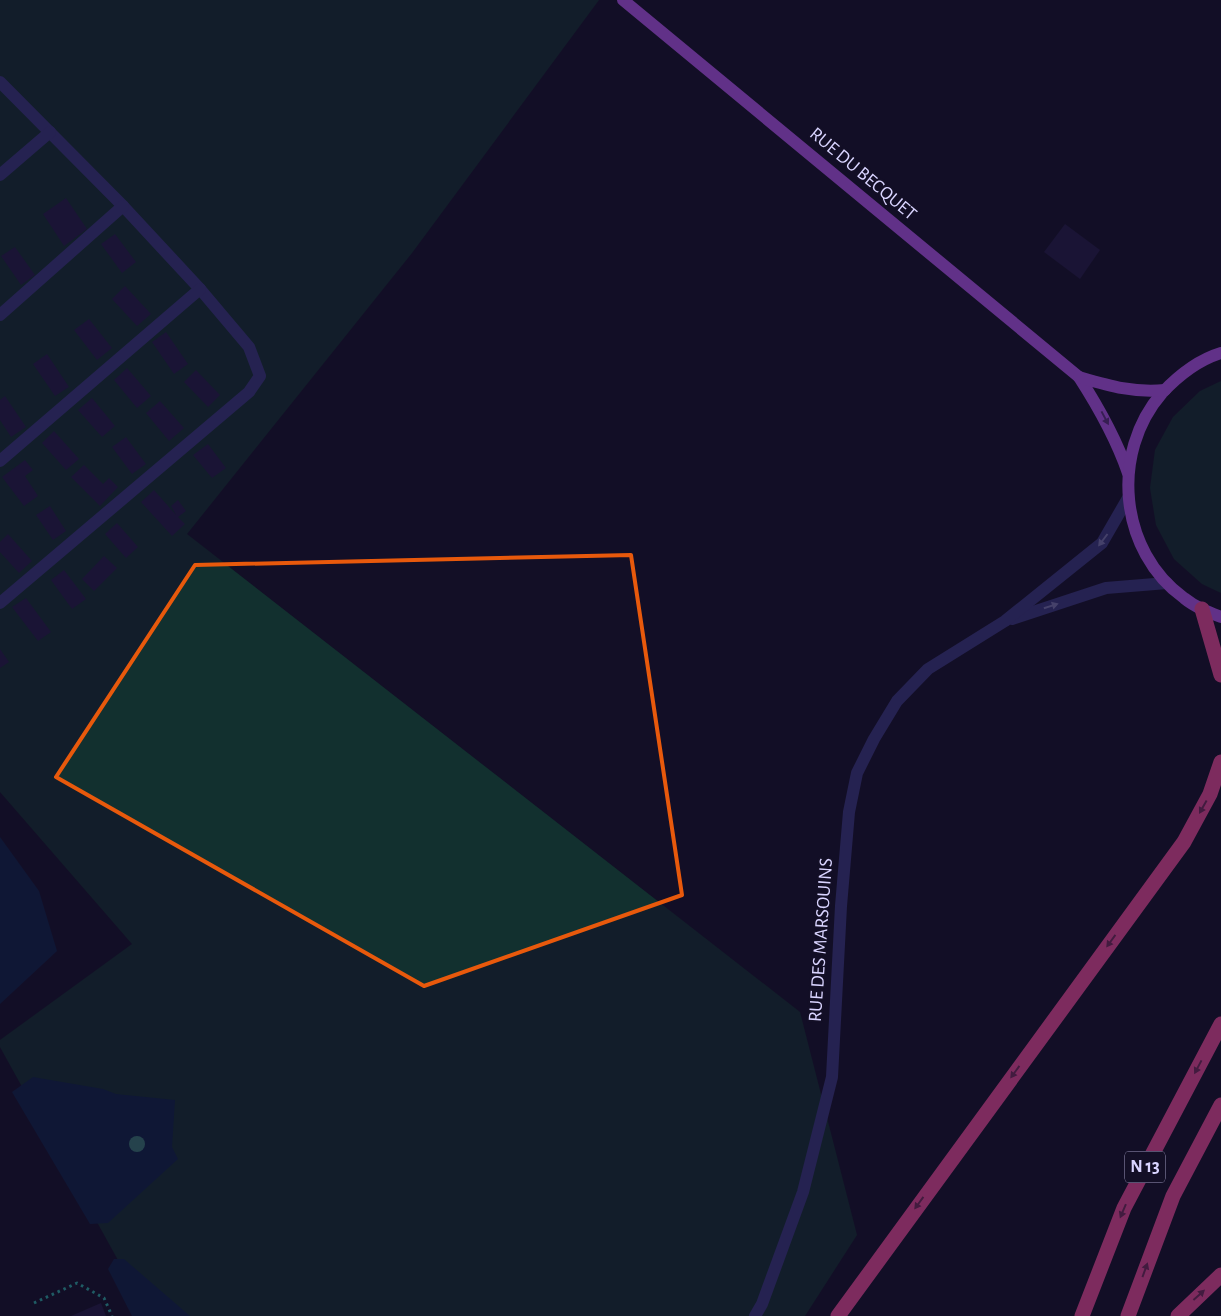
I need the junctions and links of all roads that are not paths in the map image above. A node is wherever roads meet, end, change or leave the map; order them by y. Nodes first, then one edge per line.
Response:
1 (623, 0) edge
2 (0, 82) edge
3 (50, 132) junction
4 (0, 175) edge
5 (123, 206) junction
6 (200, 289) junction
7 (0, 315) edge
8 (1221, 353) edge
9 (1079, 377) junction
10 (1165, 390) junction
11 (0, 461) edge
12 (1128, 472) junction
13 (1128, 498) junction
14 (1167, 583) junction
15 (0, 602) edge
16 (1202, 609) junction
17 (1221, 617) edge
18 (1005, 621) junction
19 (1221, 675) edge
20 (1221, 762) edge
21 (1221, 1024) edge
22 (1221, 1105) edge
23 (1221, 1275) edge
24 (755, 1316) edge
25 (838, 1316) edge
26 (1082, 1316) edge
27 (1128, 1316) edge
28 (1178, 1316) edge

1 - 9 main road, RUE DU BECQUET
2 - 3 street
3 - 4 street
3 - 5 street
5 - 6 street
5 - 7 street
6 - 11 street
6 - 15 street
8 - 10 main road
9 - 10 main road, RUE DU BECQUET
9 -> 12 main road, RUE DU BECQUET
10 - 12 main road
12 - 13 main road
13 - 14 main road
13 -> 18 street, RUE DES MARSOUINS
14 - 16 main road
18 -> 14 street, RUE DES MARSOUINS
16 - 17 main road
16 - 19 highway
18 - 24 street, RUE DES MARSOUINS
20 -> 25 highway
21 -> 26 highway, N 13
27 -> 22 highway, N 13
28 -> 23 highway

